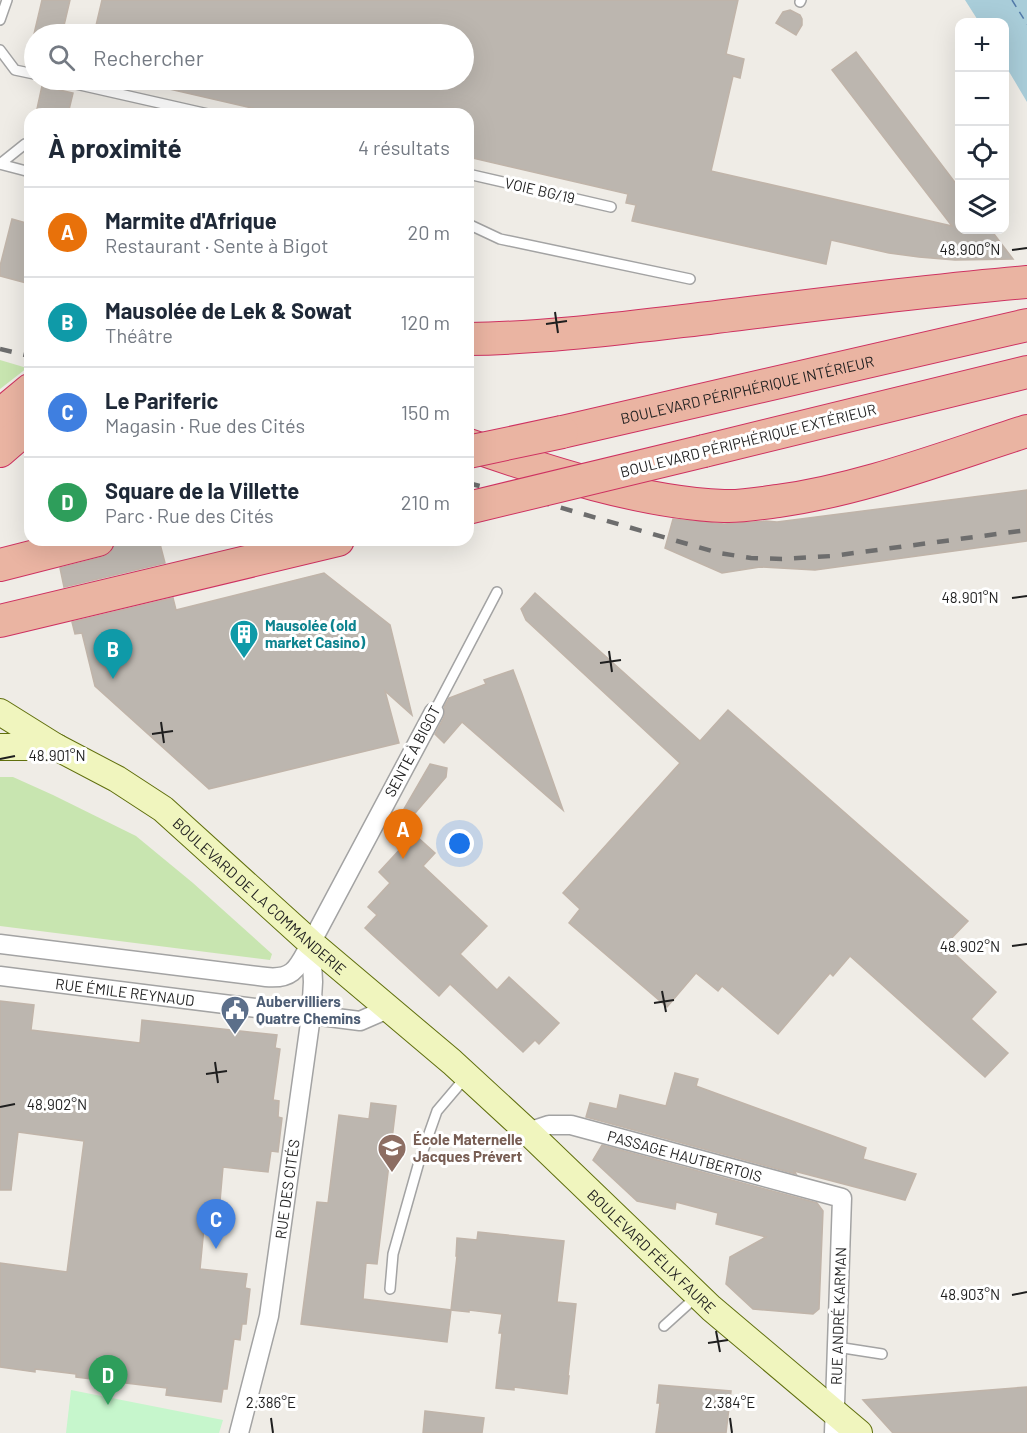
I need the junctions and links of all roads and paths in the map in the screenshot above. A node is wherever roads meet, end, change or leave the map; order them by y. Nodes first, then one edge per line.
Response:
1 (7, 0) edge
2 (0, 20) edge
3 (0, 50) edge
4 (24, 72) edge
5 (101, 90) edge
6 (181, 108) edge
7 (24, 145) edge
8 (0, 164) edge
9 (24, 170) edge
10 (474, 175) edge
11 (611, 207) dead end
12 (474, 227) edge
13 (690, 279) dead end
14 (1021, 282) edge
15 (1027, 325) edge
16 (474, 339) edge
17 (1027, 372) edge
18 (24, 395) edge
19 (0, 415) edge
20 (24, 430) edge
21 (1027, 431) edge
22 (474, 447) edge
23 (0, 451) edge
24 (474, 451) edge
25 (474, 507) edge
26 (74, 546) edge
27 (313, 546) edge
28 (0, 565) edge
29 (497, 592) dead end
30 (0, 621) edge
31 (0, 712) edge
32 (434, 712) joint
33 (0, 747) edge
34 (56, 747) junction
35 (311, 943) junction
36 (0, 944) edge
37 (0, 976) edge
38 (390, 1008) junction
39 (311, 1016) junction
40 (459, 1069) junction
41 (528, 1132) junction
42 (842, 1198) joint
43 (390, 1289) dead end
44 (698, 1295) junction
45 (664, 1326) dead end
46 (837, 1347) junction
47 (882, 1354) dead end
48 (834, 1422) edge
49 (239, 1433) edge
50 (859, 1433) edge

1 - 2 lane
3 - 4 lane
5 - 6 lane
7 - 8 lane
8 - 9 lane
10 - 11 lane, VOIE BG/19
12 - 13 lane
14 - 16 highway
15 - 24 highway, BOULEVARD PÉRIPHÉRIQUE INTÉRIEUR, bridge
17 - 25 highway, BOULEVARD PÉRIPHÉRIQUE EXTÉRIEUR, bridge
18 - 19 highway
20 - 23 highway
21 - 22 highway
26 - 28 highway
27 - 30 highway
29 - 32 lane, SENTE À BIGOT
31 - 34 main road, BOULEVARD DE LA COMMANDERIE
32 - 35 street, SENTE À BIGOT
33 - 34 main road, BOULEVARD DE LA COMMANDERIE
34 - 35 main road, BOULEVARD DE LA COMMANDERIE
35 - 36 street
35 - 38 main road, BOULEVARD DE LA COMMANDERIE
35 - 39 street, RUE DES CITÉS
37 - 39 street, RUE ÉMILE REYNAUD
38 - 39 street, RUE ÉMILE REYNAUD
38 - 40 main road, BOULEVARD DE LA COMMANDERIE
39 - 49 street, RUE DES CITÉS
40 - 41 main road, BOULEVARD FÉLIX FAURE
40 - 43 lane
41 - 42 street, PASSAGE HAUTBERTOIS
41 - 44 main road, BOULEVARD FÉLIX FAURE
42 - 46 street, RUE ANDRÉ KARMAN
44 - 45 lane
44 - 48 main road, BOULEVARD FÉLIX FAURE
46 - 47 lane
46 - 48 street, RUE ANDRÉ KARMAN
48 - 50 main road, BOULEVARD FÉLIX FAURE

